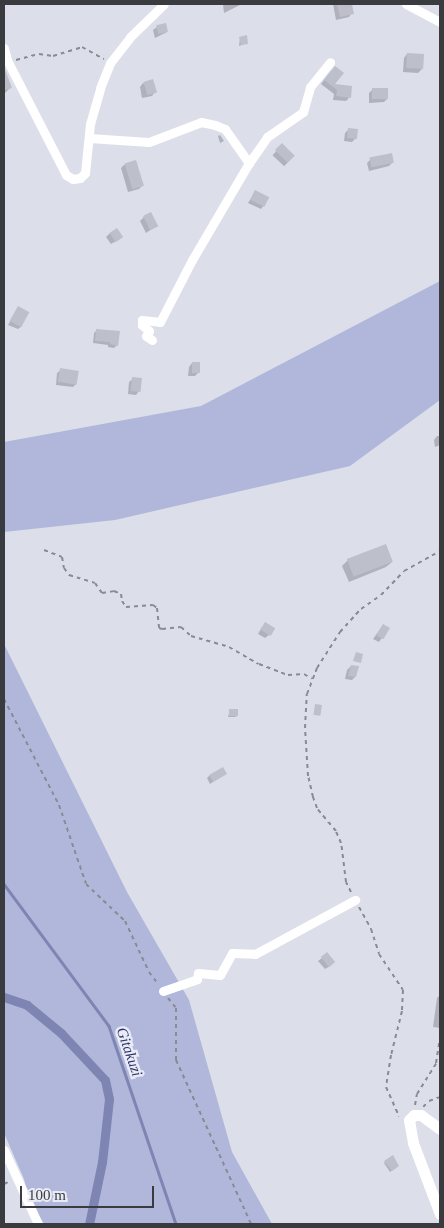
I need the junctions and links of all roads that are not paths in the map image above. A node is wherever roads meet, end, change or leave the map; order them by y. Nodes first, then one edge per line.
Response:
1 (164, 4) edge
2 (406, 4) edge
3 (440, 22) edge
4 (4, 48) edge
5 (330, 62) dead end
6 (89, 138) junction
7 (249, 163) junction
8 (152, 340) dead end
9 (355, 900) road end
10 (163, 991) road end
11 (440, 1129) edge
12 (4, 1150) edge
13 (440, 1214) edge
14 (38, 1224) edge

1 - 6 street
2 - 3 street
4 - 6 street
5 - 7 street
6 - 7 street
7 - 8 street
9 - 10 street
11 - 13 main road
12 - 14 street

